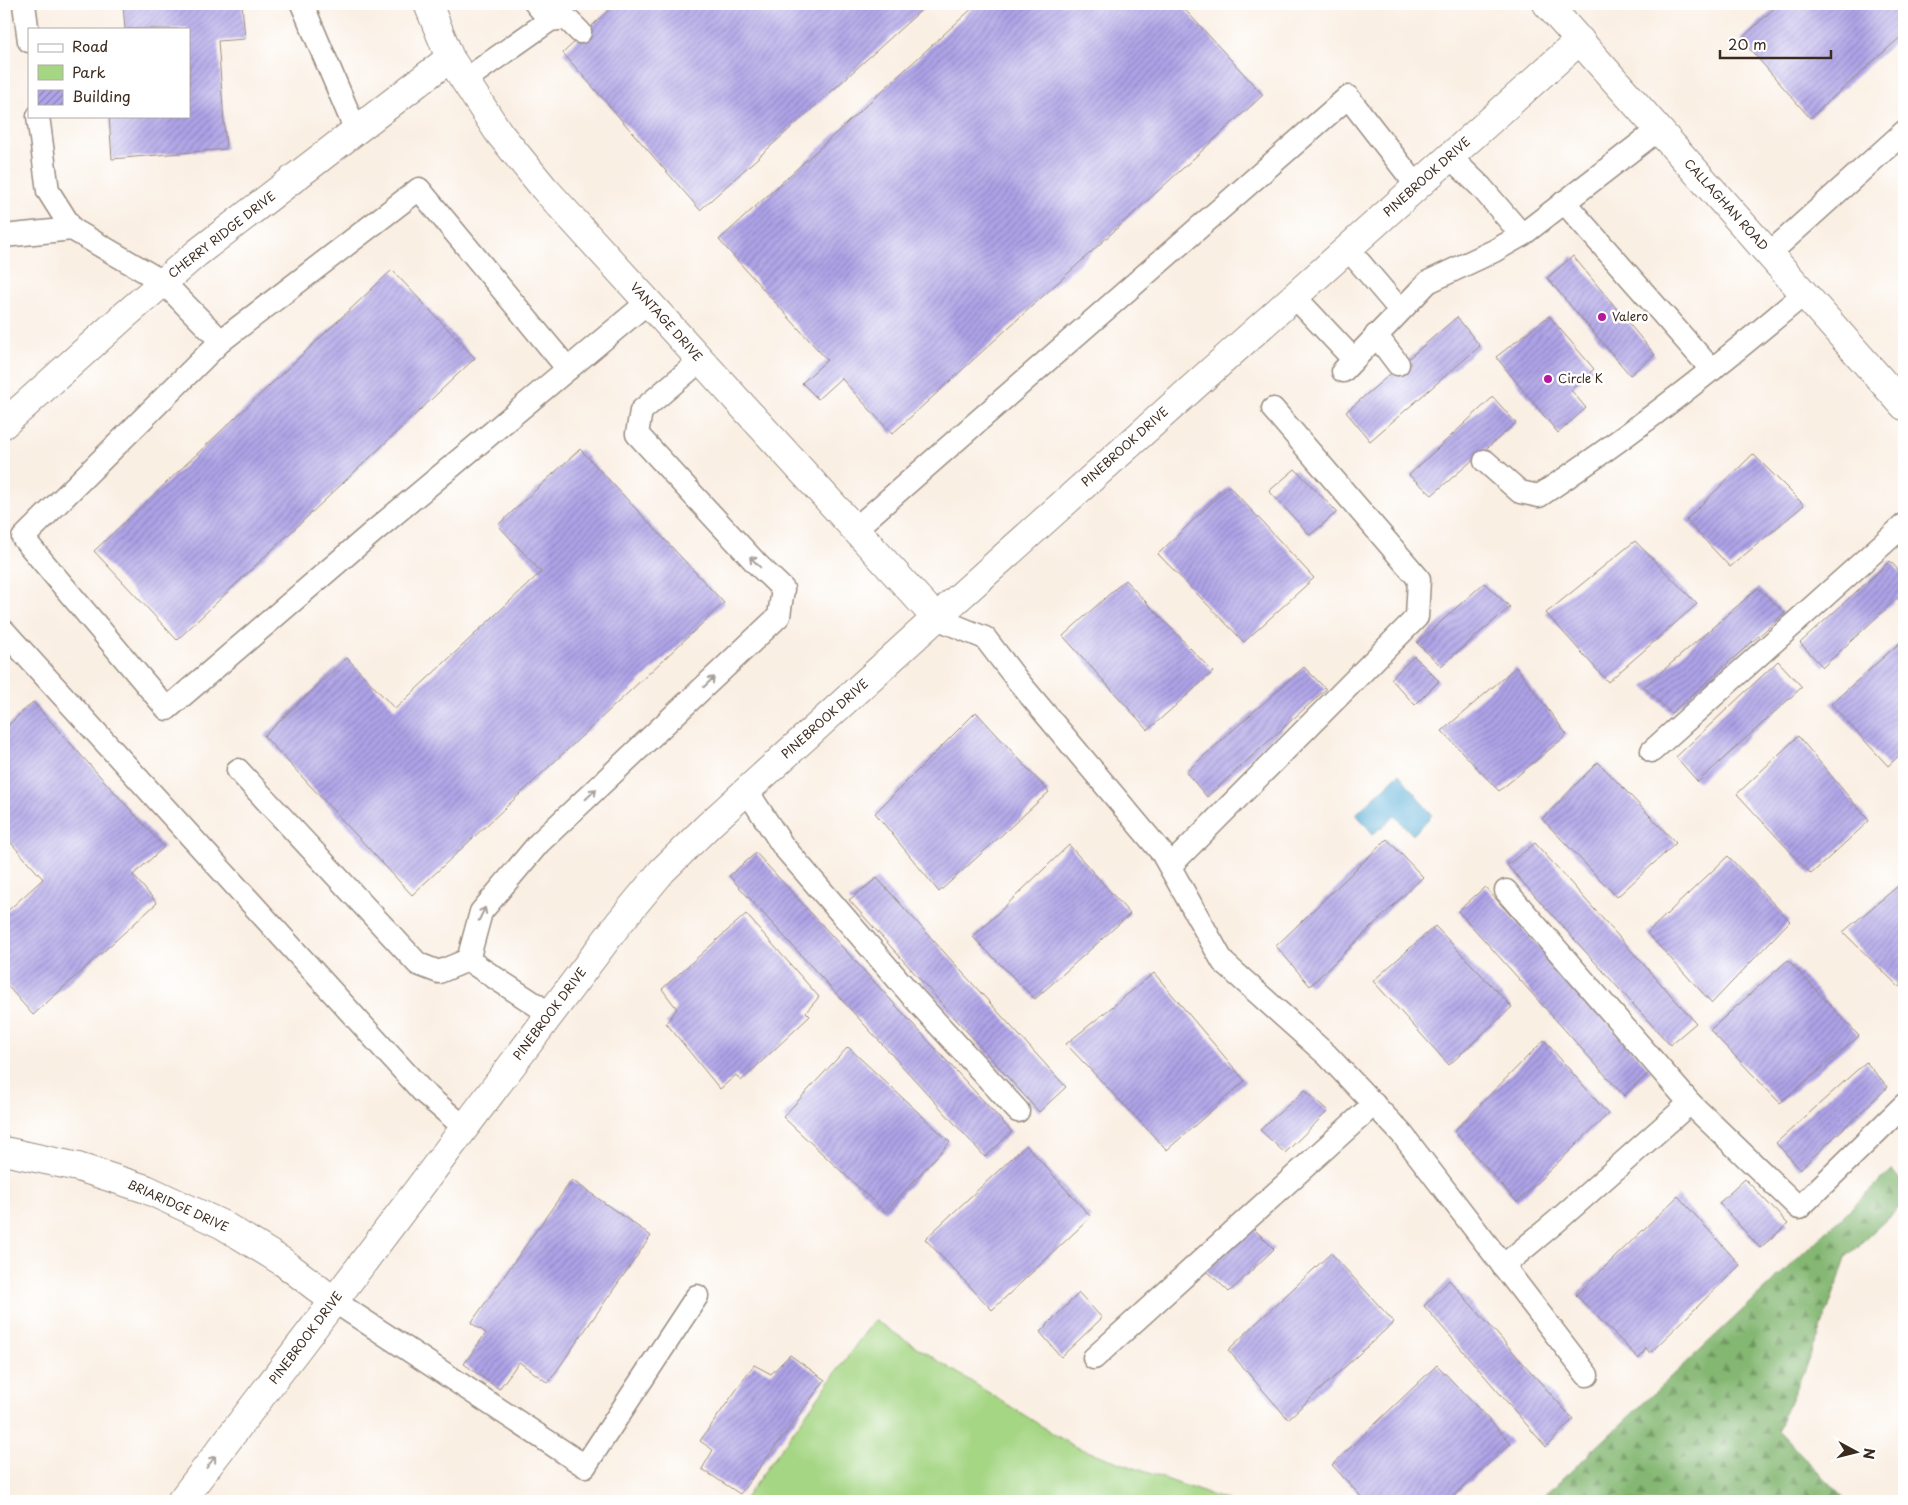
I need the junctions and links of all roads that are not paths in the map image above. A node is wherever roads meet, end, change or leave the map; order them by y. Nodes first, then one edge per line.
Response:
1 (24, 4) edge
2 (302, 4) edge
3 (428, 4) edge
4 (1547, 4) edge
5 (543, 12) edge
6 (580, 32) dead end
7 (28, 33) edge
8 (1580, 40) junction
9 (457, 69) junction
10 (38, 118) edge
11 (1659, 129) junction
12 (356, 131) junction
13 (1904, 132) edge
14 (1450, 157) junction
15 (1417, 186) junction
16 (1564, 202) junction
17 (72, 229) junction
18 (1522, 235) junction
19 (4, 236) edge
20 (1348, 248) junction
21 (1769, 254) junction
22 (163, 282) junction
23 (1805, 293) junction
24 (1294, 296) junction
25 (648, 302) junction
26 (1400, 310) junction
27 (1376, 335) junction
28 (221, 341) junction
29 (701, 360) junction
30 (1398, 364) dead end
31 (568, 369) junction
32 (1712, 370) junction
33 (1904, 406) edge
34 (1272, 409) dead end
35 (4, 424) edge
36 (1486, 461) dead end
37 (1904, 525) edge
38 (855, 529) junction
39 (936, 618) junction
40 (4, 631) edge
41 (1652, 751) dead end
42 (238, 770) dead end
43 (747, 790) junction
44 (1170, 866) junction
45 (1506, 891) dead end
46 (468, 960) junction
47 (550, 1014) junction
48 (1690, 1103) junction
49 (1374, 1104) junction
50 (1904, 1105) edge
51 (1018, 1111) dead end
52 (465, 1128) junction
53 (5, 1153) edge
54 (1503, 1266) junction
55 (697, 1296) dead end
56 (334, 1301) junction
57 (1094, 1358) dead end
58 (1587, 1375) dead end
59 (181, 1501) edge

1 - 7 lane
2 - 12 lane
3 - 9 street, VANTAGE DRIVE
4 - 8 street, CALLAGHAN ROAD
5 - 6 lane
5 - 9 lane
8 - 11 street, CALLAGHAN ROAD
8 - 14 street, PINEBROOK DRIVE
9 - 12 street, CHERRY RIDGE DRIVE
9 - 25 street, VANTAGE DRIVE
10 - 17 lane
11 - 16 lane
11 - 21 street, CALLAGHAN ROAD
12 - 22 street, CHERRY RIDGE DRIVE
13 - 21 lane
14 - 15 street, PINEBROOK DRIVE
14 - 18 lane
15 - 20 street, PINEBROOK DRIVE
15 - 38 lane
16 - 18 lane
16 - 32 lane
17 - 19 lane
17 - 22 lane
18 - 26 lane
20 - 24 street, PINEBROOK DRIVE
20 - 26 lane
21 - 23 street, CALLAGHAN ROAD
22 - 28 lane
22 - 35 street, CHERRY RIDGE DRIVE
23 - 32 lane
23 - 33 street, CALLAGHAN ROAD
24 - 27 lane
24 - 39 street, PINEBROOK DRIVE
25 - 29 street, VANTAGE DRIVE
25 - 31 lane
26 - 27 lane
27 - 30 lane
28 - 31 lane
28 - 31 lane
29 - 38 street, VANTAGE DRIVE
46 -> 29 lane
32 - 36 lane
34 - 44 lane
37 - 41 lane
38 - 39 street, VANTAGE DRIVE
39 - 43 street, PINEBROOK DRIVE
39 - 44 lane
40 - 52 lane
42 - 46 lane
43 - 47 street, PINEBROOK DRIVE
43 - 51 lane
44 - 49 lane
45 - 48 lane
46 - 47 lane
47 - 52 street, PINEBROOK DRIVE
48 - 50 lane
48 - 54 lane
49 - 54 lane
49 - 57 lane
52 - 56 street, PINEBROOK DRIVE
53 - 56 street, BRIARIDGE DRIVE
54 - 58 lane
55 - 56 lane
59 -> 56 street, PINEBROOK DRIVE

